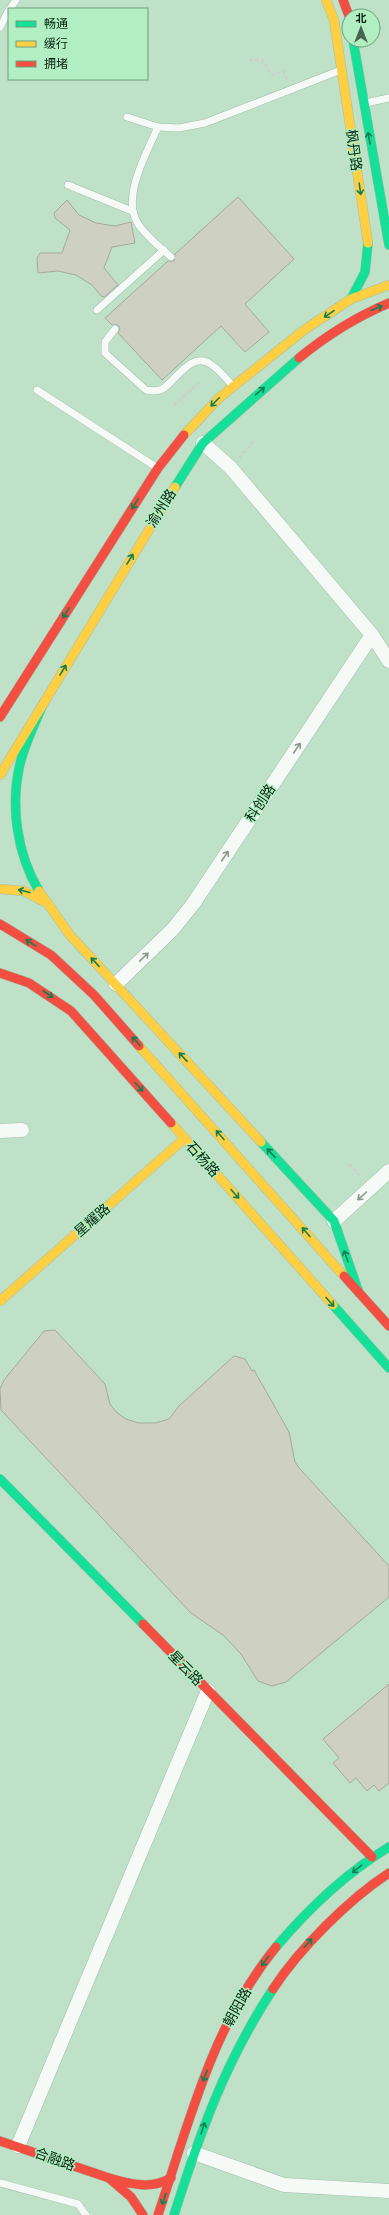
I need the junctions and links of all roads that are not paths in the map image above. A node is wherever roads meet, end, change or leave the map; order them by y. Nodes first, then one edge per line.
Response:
1 (326, 0) edge
2 (8, 12) edge
3 (0, 27) edge
4 (353, 48) edge
5 (342, 69) junction
6 (389, 98) edge
7 (356, 105) junction
8 (127, 117) dead end
9 (158, 127) junction
10 (68, 185) dead end
11 (132, 211) junction
12 (388, 244) edge
13 (164, 250) junction
14 (375, 250) junction
15 (172, 257) dead end
16 (389, 285) edge
17 (351, 299) junction
18 (389, 303) edge
19 (97, 310) dead end
20 (115, 329) dead end
21 (234, 386) junction
22 (37, 390) dead end
23 (203, 443) junction
24 (158, 468) junction
25 (372, 635) junction
26 (389, 661) edge
27 (43, 704) junction
28 (0, 717) edge
29 (0, 775) edge
30 (0, 889) edge
31 (45, 902) junction
32 (0, 924) edge
33 (0, 969) edge
34 (0, 973) edge
35 (24, 980) junction
36 (116, 984) junction
37 (22, 1130) dead end
38 (0, 1131) edge
39 (185, 1138) junction
40 (389, 1171) edge
41 (334, 1221) junction
42 (359, 1293) junction
43 (0, 1301) edge
44 (389, 1326) edge
45 (389, 1368) edge
46 (0, 1479) edge
47 (208, 1691) junction
48 (389, 1848) edge
49 (372, 1857) junction
50 (389, 1874) edge
51 (0, 2141) edge
52 (18, 2146) junction
53 (194, 2153) junction
54 (109, 2178) junction
55 (171, 2178) junction
56 (0, 2183) edge
57 (135, 2185) junction
58 (122, 2188) junction
59 (389, 2190) edge
60 (176, 2212) edge
61 (86, 2215) edge
62 (143, 2215) edge
63 (158, 2215) edge

1 - 5 main road, 枫丹路
2 - 3 lane
4 - 7 main road, 枫丹路
5 - 7 main road, 枫丹路
5 - 9 lane
6 - 7 lane
12 -> 7 main road, 枫丹路
7 -> 14 main road, 枫丹路
8 - 9 lane
9 - 11 lane
10 - 11 lane
11 - 13 lane
12 - 14 main road
13 - 15 lane
13 - 19 lane
14 - 17 main road, 枫丹路
16 - 17 main road, 渝州路
17 -> 21 main road, 渝州路
23 -> 18 main road, 渝州路
20 - 21 lane
21 -> 24 main road, 渝州路
22 - 24 lane
23 - 25 street
27 -> 23 main road, 渝州路
24 -> 28 main road, 渝州路
25 - 26 street
36 -> 25 street, 科创路
27 - 29 main road, 渝州路
27 - 31 main road
31 -> 30 main road
36 -> 31 main road
42 -> 32 main road, 石杨路
33 - 35 main road
34 - 35 main road, 石杨路
35 -> 39 main road, 石杨路
41 -> 36 main road
37 - 38 street
39 - 43 main road, 星耀路
39 -> 45 main road, 石杨路
40 -> 41 street
42 -> 41 main road
42 - 44 main road, 石杨路
46 - 47 main road, 星云路
47 - 49 main road, 星云路
47 - 52 street
48 - 49 main road, 朝阳路
49 -> 55 main road, 朝阳路
53 -> 50 main road, 朝阳路
51 - 52 main road, 合融路
52 - 54 main road, 合融路
53 - 59 street
53 - 60 main road, 朝阳路
54 - 57 main road, 合融路
54 - 58 main road, 合融路
55 - 57 main road, 合融路
55 -> 63 main road, 朝阳路
56 - 61 lane
57 - 58 main road
58 - 62 main road, 合融路

